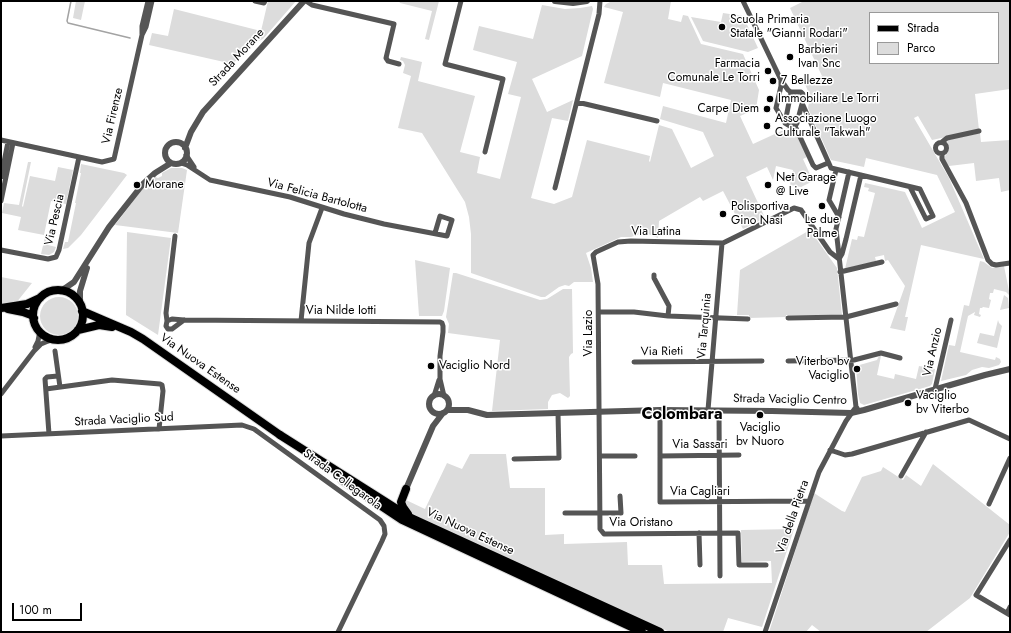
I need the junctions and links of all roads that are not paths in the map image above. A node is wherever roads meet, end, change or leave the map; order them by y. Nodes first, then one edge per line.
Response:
1 (148, 1) edge
2 (152, 1) edge
3 (255, 1) edge
4 (265, 1) edge
5 (305, 1) edge
6 (461, 1) edge
7 (555, 1) edge
8 (587, 1) edge
9 (600, 1) edge
10 (743, 1) edge
11 (142, 35) junction
12 (399, 64) dead end
13 (781, 80) junction
14 (791, 92) junction
15 (577, 102) junction
16 (802, 103) junction
17 (657, 121) dead end
18 (784, 123) junction
19 (795, 126) junction
20 (979, 132) dead end
21 (1, 140) edge
22 (11, 142) junction
23 (942, 142) junction
24 (182, 146) junction
25 (485, 152) dead end
26 (942, 154) junction
27 (186, 155) junction
28 (79, 156) junction
29 (169, 160) junction
30 (181, 163) junction
31 (828, 163) junction
32 (836, 170) junction
33 (197, 171) junction
34 (849, 172) junction
35 (861, 175) junction
36 (1, 177) edge
37 (910, 187) junction
38 (555, 188) dead end
39 (1, 201) edge
40 (322, 208) junction
41 (838, 217) junction
42 (435, 233) dead end
43 (175, 236) dead end
44 (722, 243) junction
45 (1, 250) edge
46 (593, 255) joint
47 (91, 257) junction
48 (840, 259) junction
49 (882, 262) dead end
50 (1010, 263) edge
51 (840, 272) junction
52 (654, 275) dead end
53 (61, 291) junction
54 (42, 296) junction
55 (896, 304) dead end
56 (81, 307) junction
57 (1, 308) edge
58 (599, 312) junction
59 (668, 316) junction
60 (846, 317) junction
61 (34, 318) junction
62 (716, 318) junction
63 (788, 318) dead end
64 (748, 319) dead end
65 (184, 320) junction
66 (301, 320) junction
67 (951, 320) dead end
68 (167, 321) junction
69 (124, 329) junction
70 (78, 330) junction
71 (40, 331) junction
72 (53, 339) junction
73 (34, 351) junction
74 (55, 351) dead end
75 (900, 358) dead end
76 (850, 360) junction
77 (762, 361) dead end
78 (788, 361) dead end
79 (634, 362) dead end
80 (712, 362) junction
81 (1010, 368) edge
82 (58, 376) junction
83 (440, 379) junction
84 (60, 387) junction
85 (46, 389) junction
86 (935, 389) junction
87 (1, 394) edge
88 (434, 396) junction
89 (446, 398) junction
90 (858, 409) junction
91 (431, 410) junction
92 (468, 410) junction
93 (660, 410) junction
94 (708, 410) junction
95 (719, 410) junction
96 (445, 411) junction
97 (600, 412) junction
98 (558, 413) junction
99 (851, 413) junction
100 (433, 426) junction
101 (249, 427) joint
102 (159, 429) junction
103 (926, 432) junction
104 (49, 434) junction
105 (280, 435) junction
106 (1, 436) edge
107 (1010, 439) edge
108 (830, 450) junction
109 (719, 455) junction
110 (739, 455) dead end
111 (600, 456) junction
112 (635, 456) dead end
113 (660, 456) junction
114 (1010, 458) edge
115 (514, 459) dead end
116 (901, 476) dead end
117 (404, 493) junction
118 (375, 495) junction
119 (620, 496) dead end
120 (809, 501) junction
121 (719, 502) junction
122 (989, 504) dead end
123 (565, 513) dead end
124 (600, 513) junction
125 (411, 518) junction
126 (699, 533) junction
127 (720, 533) junction
128 (1010, 540) edge
129 (700, 565) dead end
130 (766, 565) dead end
131 (720, 576) dead end
132 (1010, 607) edge
133 (1008, 614) edge
134 (338, 632) edge
135 (642, 632) edge
136 (660, 632) edge
137 (765, 632) edge

1 - 11 street, Via Firenze
2 - 11 street, Via Firenze
3 - 4 street
5 - 12 street
5 - 24 street, Strada Morane
6 - 25 street
7 - 8 street
9 - 15 street
10 - 13 street
11 - 28 street, Via Firenze
13 - 14 street
13 - 18 street
14 - 16 street
14 - 18 street
15 - 17 street
15 - 38 street
16 - 19 street
16 - 31 street
18 - 19 street
19 - 31 street
20 - 23 street
21 - 22 street, Via Firenze
22 - 28 street, Via Firenze
22 - 36 street
22 - 39 street
23 - 26 street
23 - 26 street
24 - 27 street
24 - 29 street
26 - 50 street
27 - 30 street
27 - 33 street, Via Felicia Bartolotta
28 - 45 street, Via Pescia
29 - 30 street
29 - 47 street
30 - 33 street, Via Felicia Bartolotta
31 - 32 street
32 - 34 street
32 - 41 street
33 - 40 street, Via Felicia Bartolotta
34 - 35 street
34 - 41 street
35 - 37 street
35 - 48 street
37 - 37 street
40 - 42 street, Via Felicia Bartolotta
40 - 66 street
41 - 48 street
43 - 68 street
44 - 46 street, Via Latina
44 - 48 street
44 - 62 street, Via Tarquinia
46 - 58 street, Via Lazio
47 - 53 street
47 - 56 street
48 - 51 street
49 - 51 street
51 - 60 street
52 - 59 street
53 - 54 main road
53 - 56 main road
54 - 57 main road
54 - 61 main road
55 - 60 street
56 - 69 main road, Via Nuova Estense
56 - 70 main road
57 - 61 main road
58 - 59 street
58 - 97 street, Via Lazio
59 - 62 street
60 - 63 street
60 - 76 street
61 - 71 main road
62 - 64 street
62 - 80 street, Via Tarquinia
65 - 66 street, Via Nilde Iotti
65 - 68 street, Via Nilde Iotti
65 - 68 street, Via Nilde Iotti
66 - 83 street, Via Nilde Iotti
67 - 86 street, Via Anzio
69 - 70 main road, Via Nuova Estense
69 - 105 main road, Via Nuova Estense
70 - 72 main road
71 - 72 main road
71 - 73 street
72 - 73 street
73 - 87 street
74 - 82 street
75 - 76 street
76 - 78 street
76 - 90 street
77 - 80 street, Via Rieti
79 - 80 street, Via Rieti
80 - 94 street, Via Tarquinia
81 - 86 street, Strada Vaciglio Centro
82 - 84 street
82 - 85 street
83 - 88 street, Via Nilde Iotti
83 - 89 street, Via Nilde Iotti
84 - 85 street
84 - 102 street
85 - 104 street
86 - 90 street, Strada Vaciglio Centro
88 - 89 street
88 - 91 street
89 - 92 street, Strada Vaciglio Centro
89 - 96 street
90 - 99 street, Strada Vaciglio Centro
91 - 96 street
91 - 100 street
92 - 96 street, Strada Vaciglio Centro
92 - 98 street, Strada Vaciglio Centro
93 - 94 street, Strada Vaciglio Centro
93 - 97 street, Strada Vaciglio Centro
93 - 113 street, Via Cagliari
94 - 95 street, Strada Vaciglio Centro
95 - 99 street, Strada Vaciglio Centro
95 - 109 street
96 - 100 street
97 - 98 street, Strada Vaciglio Centro
97 - 111 street, Via Oristano
98 - 115 street
99 - 108 street, Via della Pietra
100 - 117 street
101 - 102 street, Strada Vaciglio Sud
101 - 134 street, Strada Collegarola
102 - 104 street, Strada Vaciglio Sud
103 - 107 street
103 - 108 street
103 - 116 street
104 - 106 street, Strada Vaciglio Sud
105 - 118 main road, Via Nuova Estense
105 - 135 main road, Via Nuova Estense
108 - 120 street, Via della Pietra
109 - 110 street, Via Sassari
109 - 113 street, Via Sassari
109 - 121 street
111 - 112 street
111 - 124 street, Via Oristano
113 - 121 street, Via Cagliari
114 - 122 street
117 - 118 main road
117 - 125 main road
118 - 125 main road, Via Nuova Estense
119 - 124 street, Via Oristano
120 - 121 street, Via Cagliari
120 - 137 street, Via della Pietra
121 - 127 street
123 - 124 street, Via Oristano
124 - 126 street, Via Oristano
125 - 136 main road, Via Nuova Estense
126 - 127 street, Via Oristano
126 - 129 street
127 - 130 street, Via Oristano
127 - 131 street
128 - 133 street
132 - 133 street

